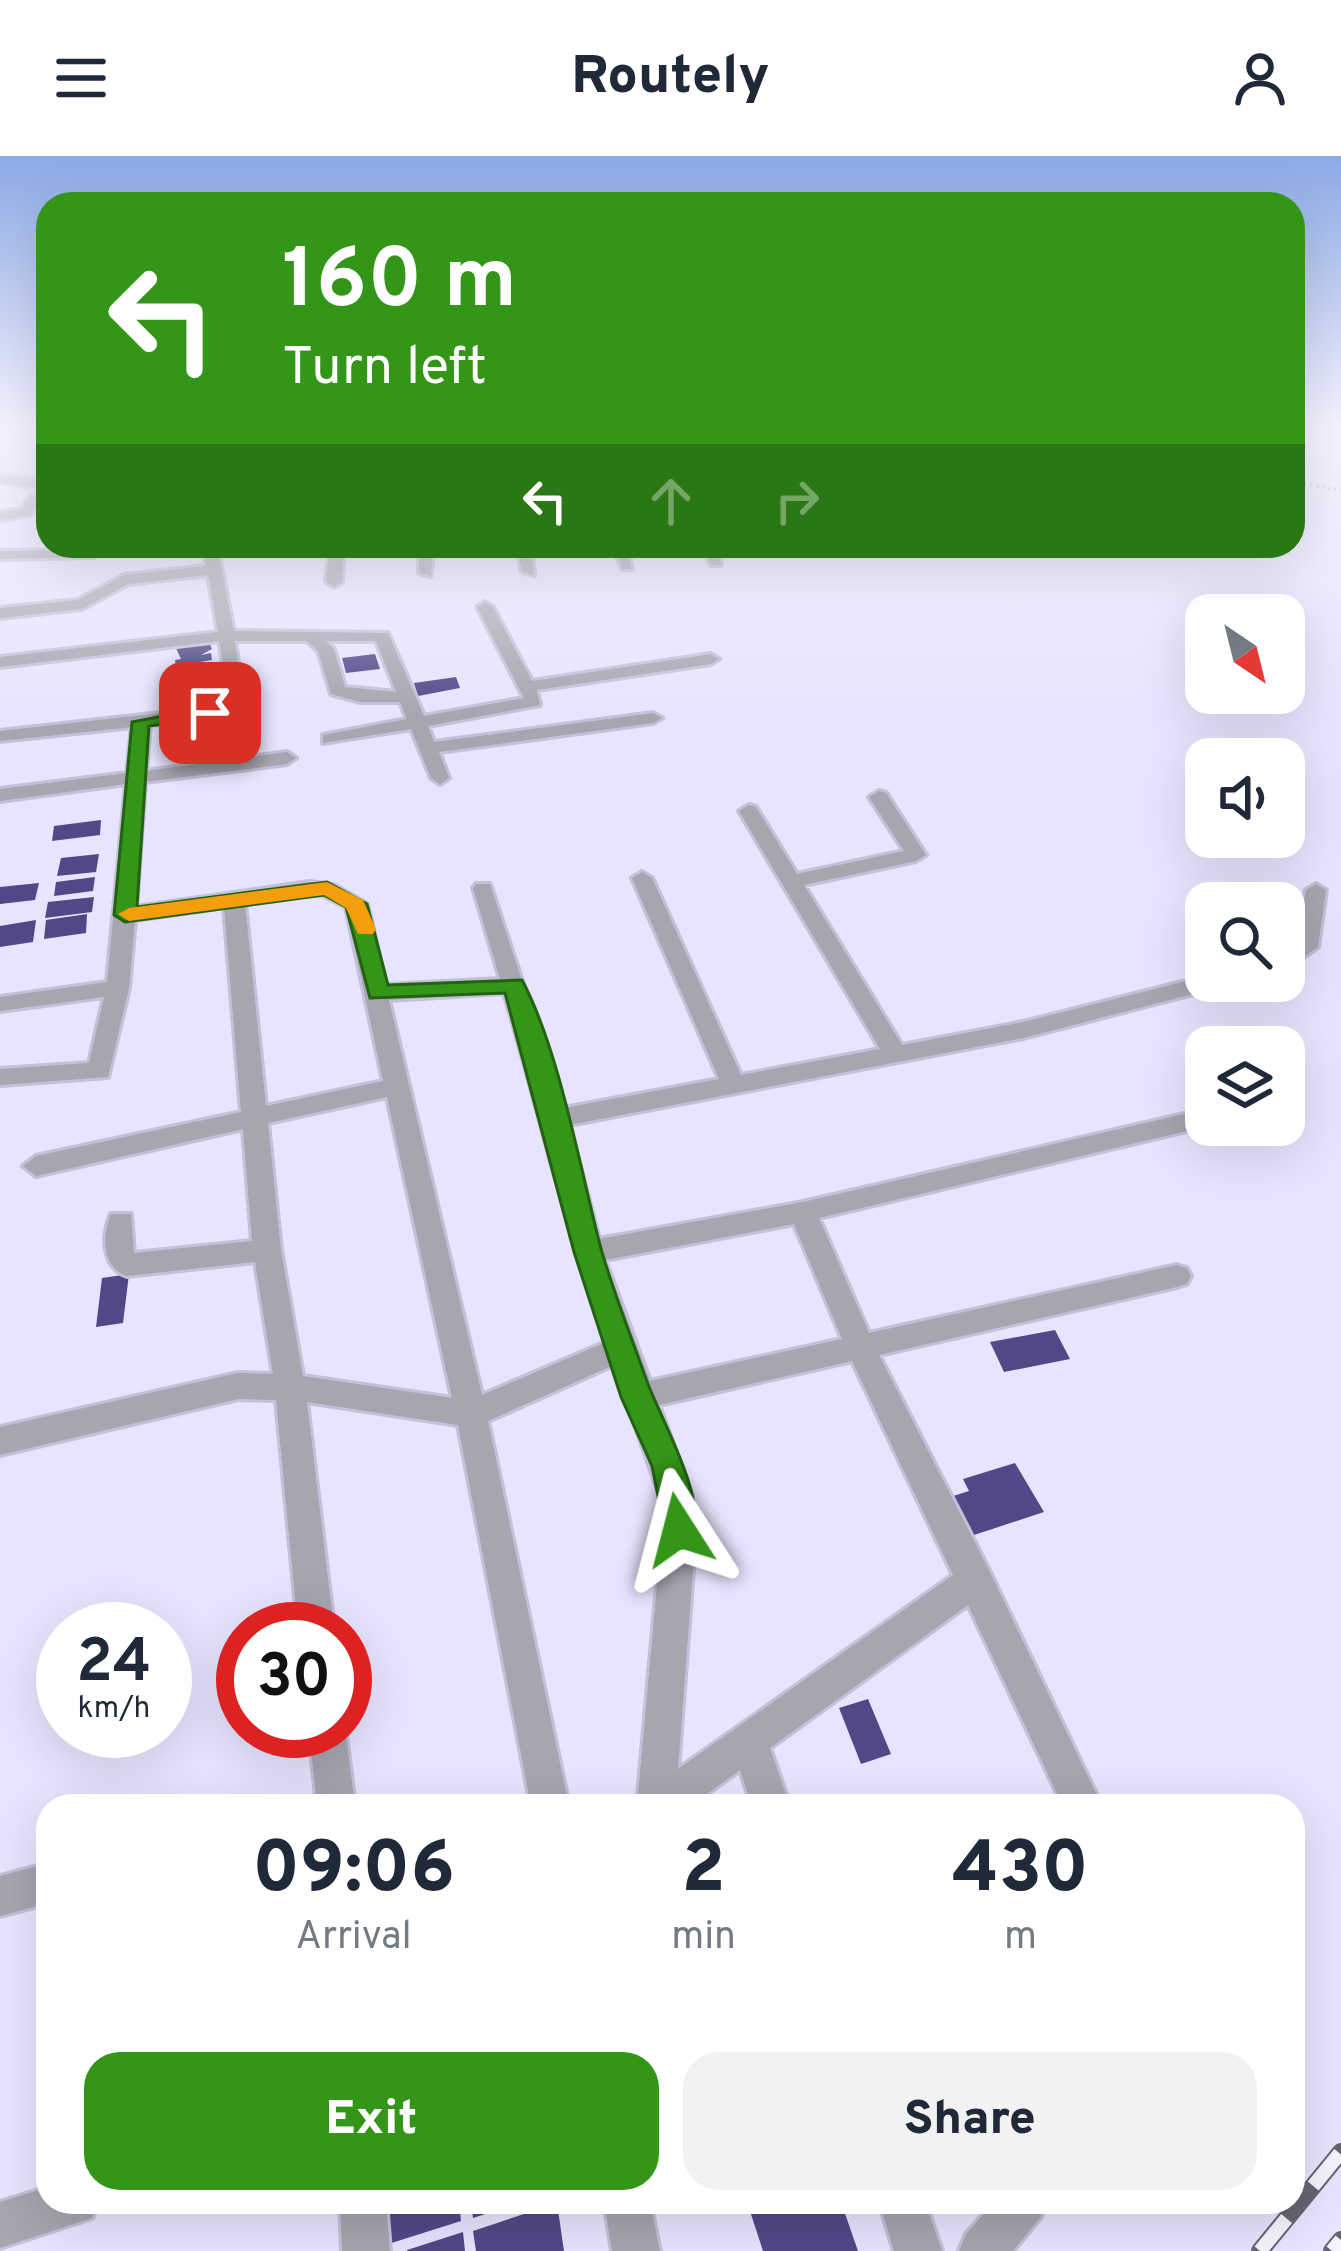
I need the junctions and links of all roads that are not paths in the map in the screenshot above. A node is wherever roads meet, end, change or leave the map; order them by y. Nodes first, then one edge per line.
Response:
1 (36, 543) edge
2 (36, 551) edge
3 (0, 552) edge
4 (93, 558) edge
5 (205, 558) edge
6 (212, 558) edge
7 (336, 558) edge
8 (426, 558) edge
9 (526, 558) edge
10 (624, 558) edge
11 (627, 566) dead end
12 (529, 572) dead end
13 (426, 573) dead end
14 (118, 582) junction
15 (334, 582) dead end
16 (485, 608) dead end
17 (0, 613) edge
18 (310, 634) junction
19 (225, 636) junction
20 (711, 659) dead end
21 (0, 662) edge
22 (530, 686) junction
23 (408, 697) junction
24 (653, 718) dead end
25 (141, 722) junction
26 (419, 726) junction
27 (0, 736) edge
28 (329, 739) dead end
29 (428, 748) junction
30 (287, 758) dead end
31 (440, 778) dead end
32 (136, 782) junction
33 (0, 795) edge
34 (879, 797) dead end
35 (749, 812) dead end
36 (642, 878) dead end
37 (791, 881) junction
38 (483, 888) dead end
39 (1316, 890) dead end
40 (234, 899) junction
41 (125, 915) junction
42 (1305, 948) edge
43 (514, 986) junction
44 (118, 988) junction
45 (1185, 989) edge
46 (379, 993) junction
47 (0, 1004) edge
48 (895, 1054) junction
49 (0, 1077) edge
50 (733, 1084) junction
51 (398, 1086) junction
52 (254, 1118) junction
53 (555, 1119) junction
54 (1185, 1123) edge
55 (36, 1166) dead end
56 (803, 1212) junction
57 (121, 1221) dead end
58 (267, 1250) junction
59 (588, 1252) junction
60 (1177, 1276) dead end
61 (859, 1346) junction
62 (622, 1348) junction
63 (290, 1387) junction
64 (637, 1397) junction
65 (471, 1414) junction
66 (0, 1441) edge
67 (976, 1579) junction
68 (313, 1602) edge
69 (749, 1741) junction
70 (331, 1758) edge
71 (335, 1794) edge
72 (548, 1794) edge
73 (658, 1794) edge
74 (674, 1794) edge
75 (767, 1794) edge
76 (1077, 1794) edge
77 (36, 1886) edge
78 (0, 1896) edge
79 (36, 2214) edge
80 (364, 2214) edge
81 (629, 2214) edge
82 (906, 2214) edge
83 (1014, 2214) edge
84 (0, 2225) edge
85 (366, 2251) edge
86 (636, 2251) edge
87 (918, 2251) edge
88 (983, 2251) edge

1 - 3 street
2 - 3 street
4 - 14 street
5 - 14 street
6 - 19 street
7 - 15 street
8 - 13 street
9 - 12 street
10 - 11 street
14 - 17 street
16 - 22 street
18 - 19 street
18 - 23 street
18 - 23 street
19 - 21 street
19 - 25 street
20 - 22 street
22 - 26 street
23 - 26 street
24 - 29 street
25 - 27 street
25 - 32 street
26 - 28 street
26 - 29 street
29 - 31 street
30 - 32 street
32 - 33 street
32 - 41 street
34 - 37 street
35 - 37 street
36 - 50 street
37 - 48 street
38 - 43 street
39 - 42 street
40 - 41 street
40 - 46 street
40 - 52 street
41 - 44 street
43 - 46 street
43 - 53 street
44 - 47 street
44 - 49 street
45 - 48 street
46 - 51 street
48 - 50 street
50 - 53 street
51 - 52 street
51 - 65 street
52 - 55 street
52 - 58 street
53 - 59 street
54 - 56 street
56 - 59 street
56 - 61 street
57 - 58 street
58 - 63 street
59 - 62 street
60 - 61 street
61 - 64 street
61 - 67 street
62 - 64 street
62 - 65 street
63 - 65 street
63 - 66 street
63 - 68 street
64 - 73 street
65 - 72 street
67 - 69 street
67 - 76 street
69 - 74 street
69 - 75 street
70 - 71 street
77 - 78 street
79 - 84 street
80 - 85 street
81 - 86 street
82 - 87 street
83 - 88 street

